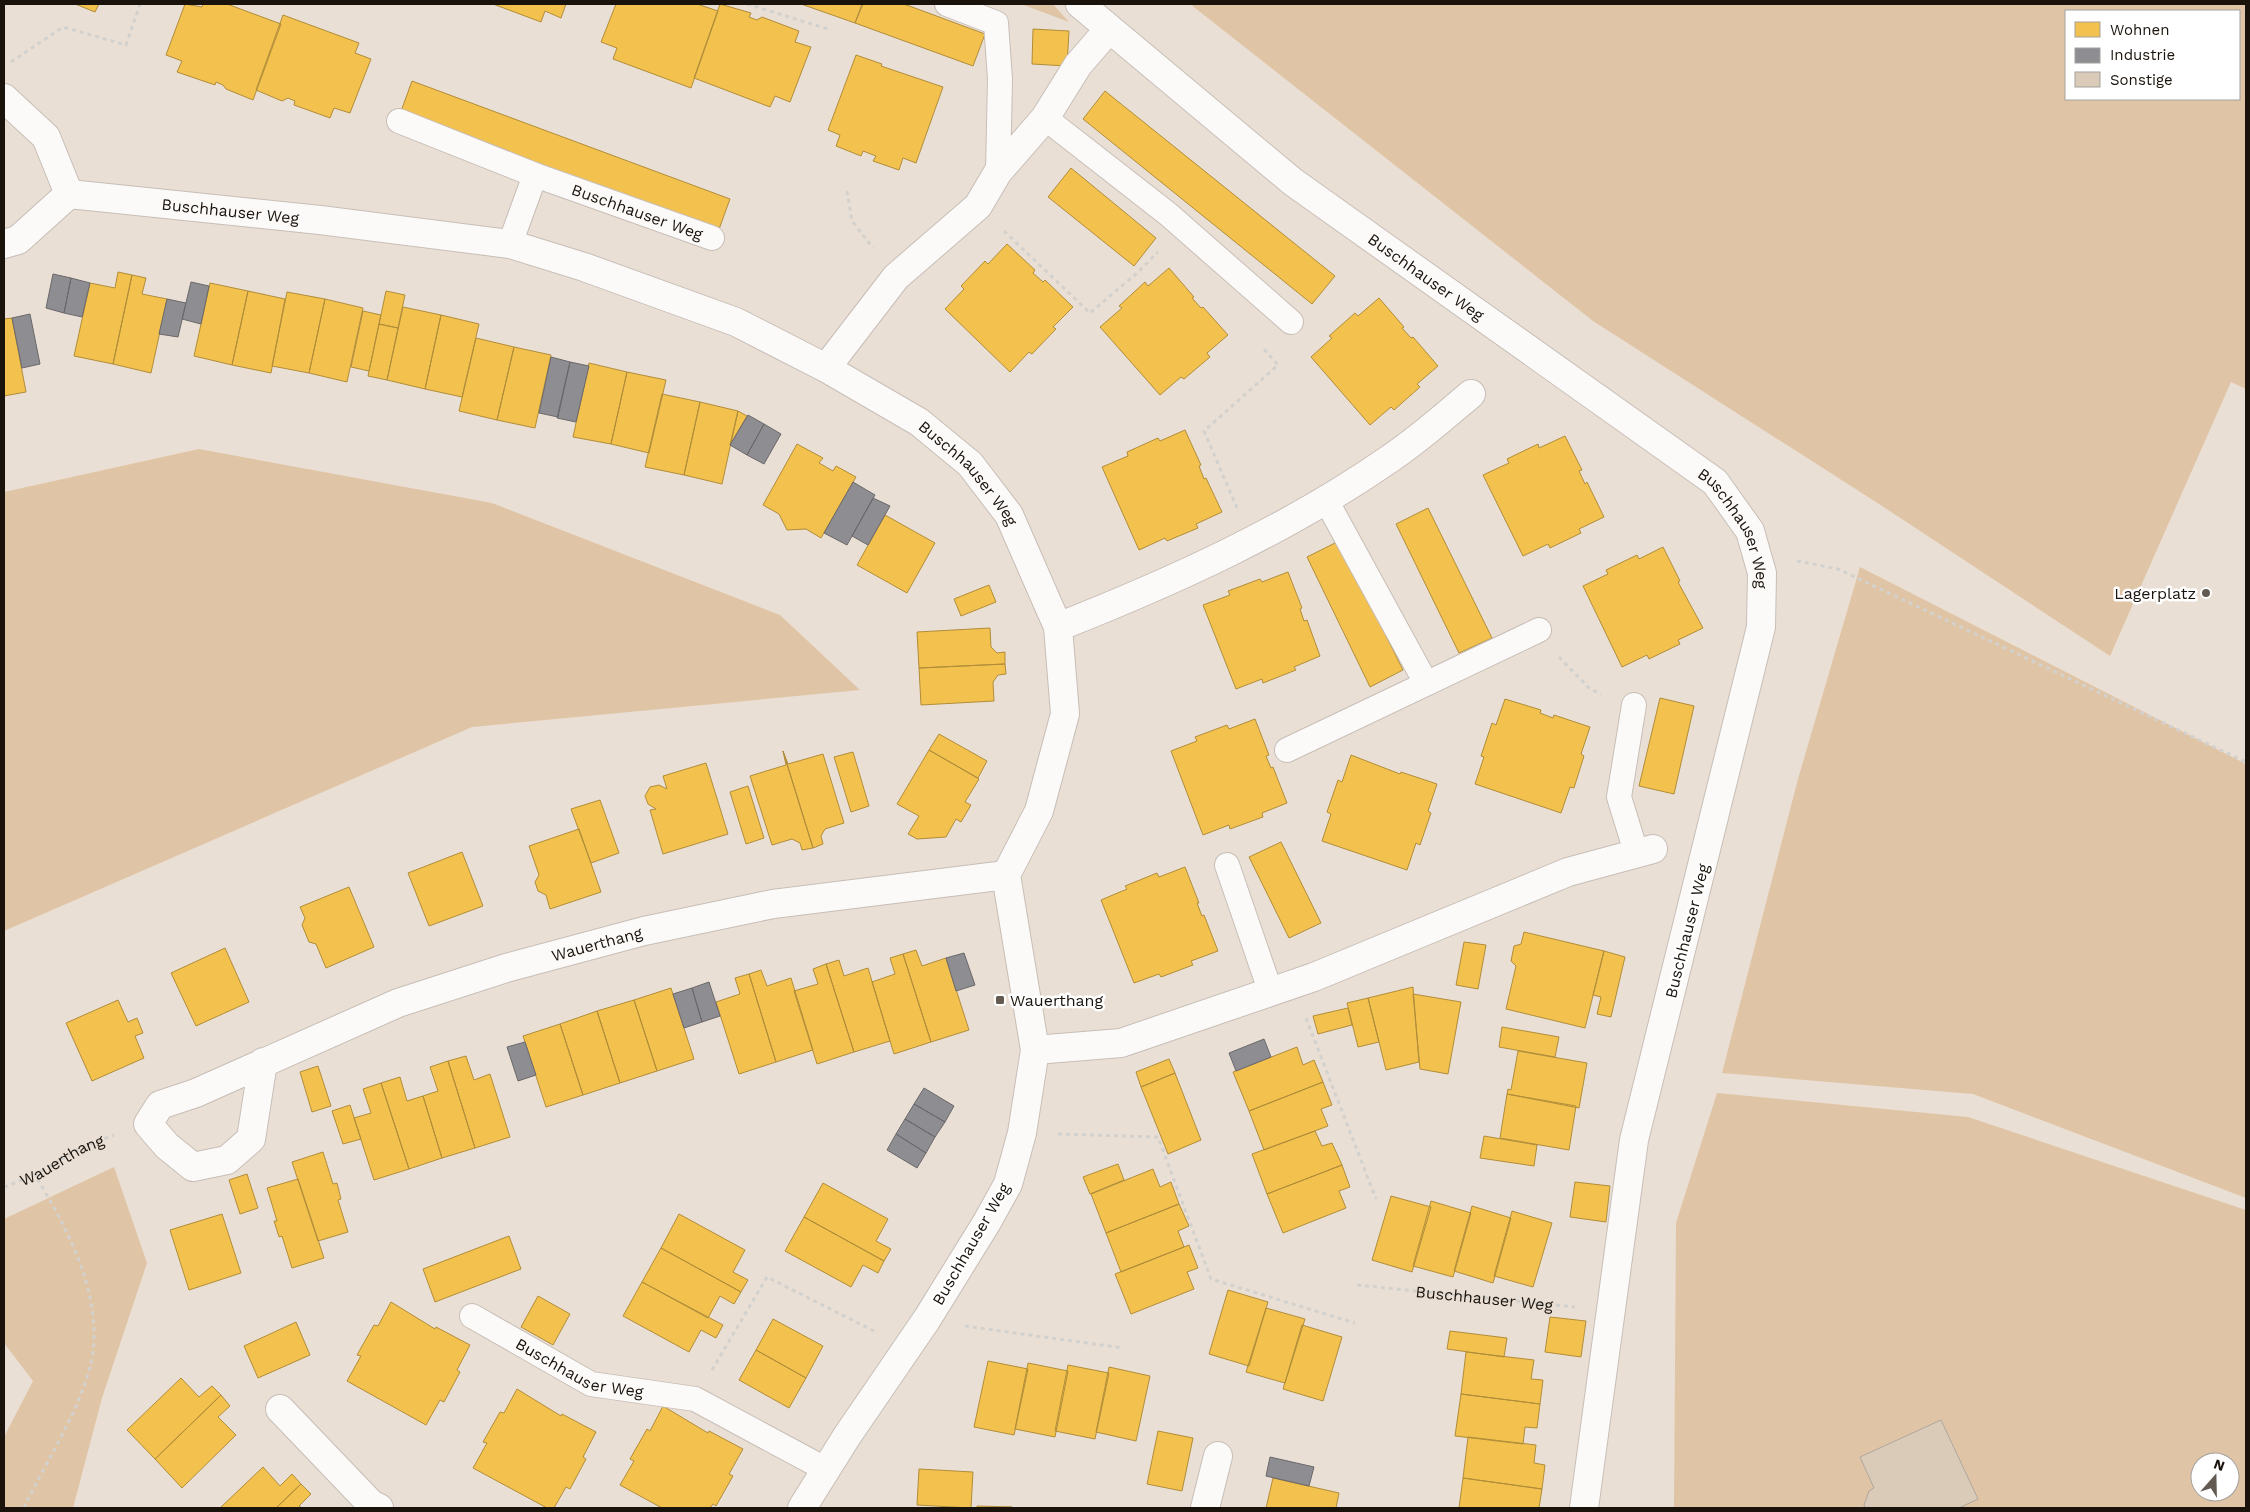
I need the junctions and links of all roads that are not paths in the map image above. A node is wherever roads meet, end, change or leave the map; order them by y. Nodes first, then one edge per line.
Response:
1 (947, 4) edge
2 (1080, 4) edge
3 (1109, 29) junction
4 (4, 98) edge
5 (1045, 118) junction
6 (399, 121) dead end
7 (998, 172) junction
8 (535, 175) junction
9 (69, 194) junction
10 (712, 238) dead end
11 (4, 244) edge
12 (510, 244) junction
13 (1291, 322) road end
14 (826, 368) junction
15 (1471, 394) dead end
16 (1326, 500) junction
17 (1058, 627) junction
18 (1539, 630) road end
19 (1426, 683) junction
20 (1634, 705) road end
21 (1287, 750) dead end
22 (1645, 851) joint
23 (1227, 864) dead end
24 (1006, 876) junction
25 (1282, 989) junction
26 (1035, 1050) junction
27 (263, 1062) junction
28 (472, 1316) dead end
29 (280, 1410) dead end
30 (1218, 1456) dead end
31 (825, 1469) junction
32 (380, 1508) edge
33 (802, 1508) edge
34 (1205, 1508) edge
35 (1584, 1508) edge

1 - 7 lane
2 - 3 street, Buschhauser Weg
3 - 5 street
3 - 35 street, Buschhauser Weg
4 - 9 street
5 - 7 street
5 - 13 lane
6 - 8 lane, Buschhauser Weg
7 - 14 street
8 - 10 lane, Buschhauser Weg
8 - 12 lane
9 - 11 street
9 - 12 street, Buschhauser Weg
12 - 14 street, Buschhauser Weg
14 - 17 street, Buschhauser Weg
15 - 16 street
16 - 17 street
16 - 19 lane
17 - 24 street, Buschhauser Weg
18 - 19 lane
19 - 21 lane
20 - 22 lane
22 - 25 street
23 - 25 lane
24 - 26 street, Buschhauser Weg
24 - 27 street, Wauerthang
25 - 26 street
26 - 31 street, Buschhauser Weg
27 - 27 street, Wauerthang
28 - 31 lane, Buschhauser Weg
29 - 32 street
30 - 34 street
31 - 33 street, Buschhauser Weg

